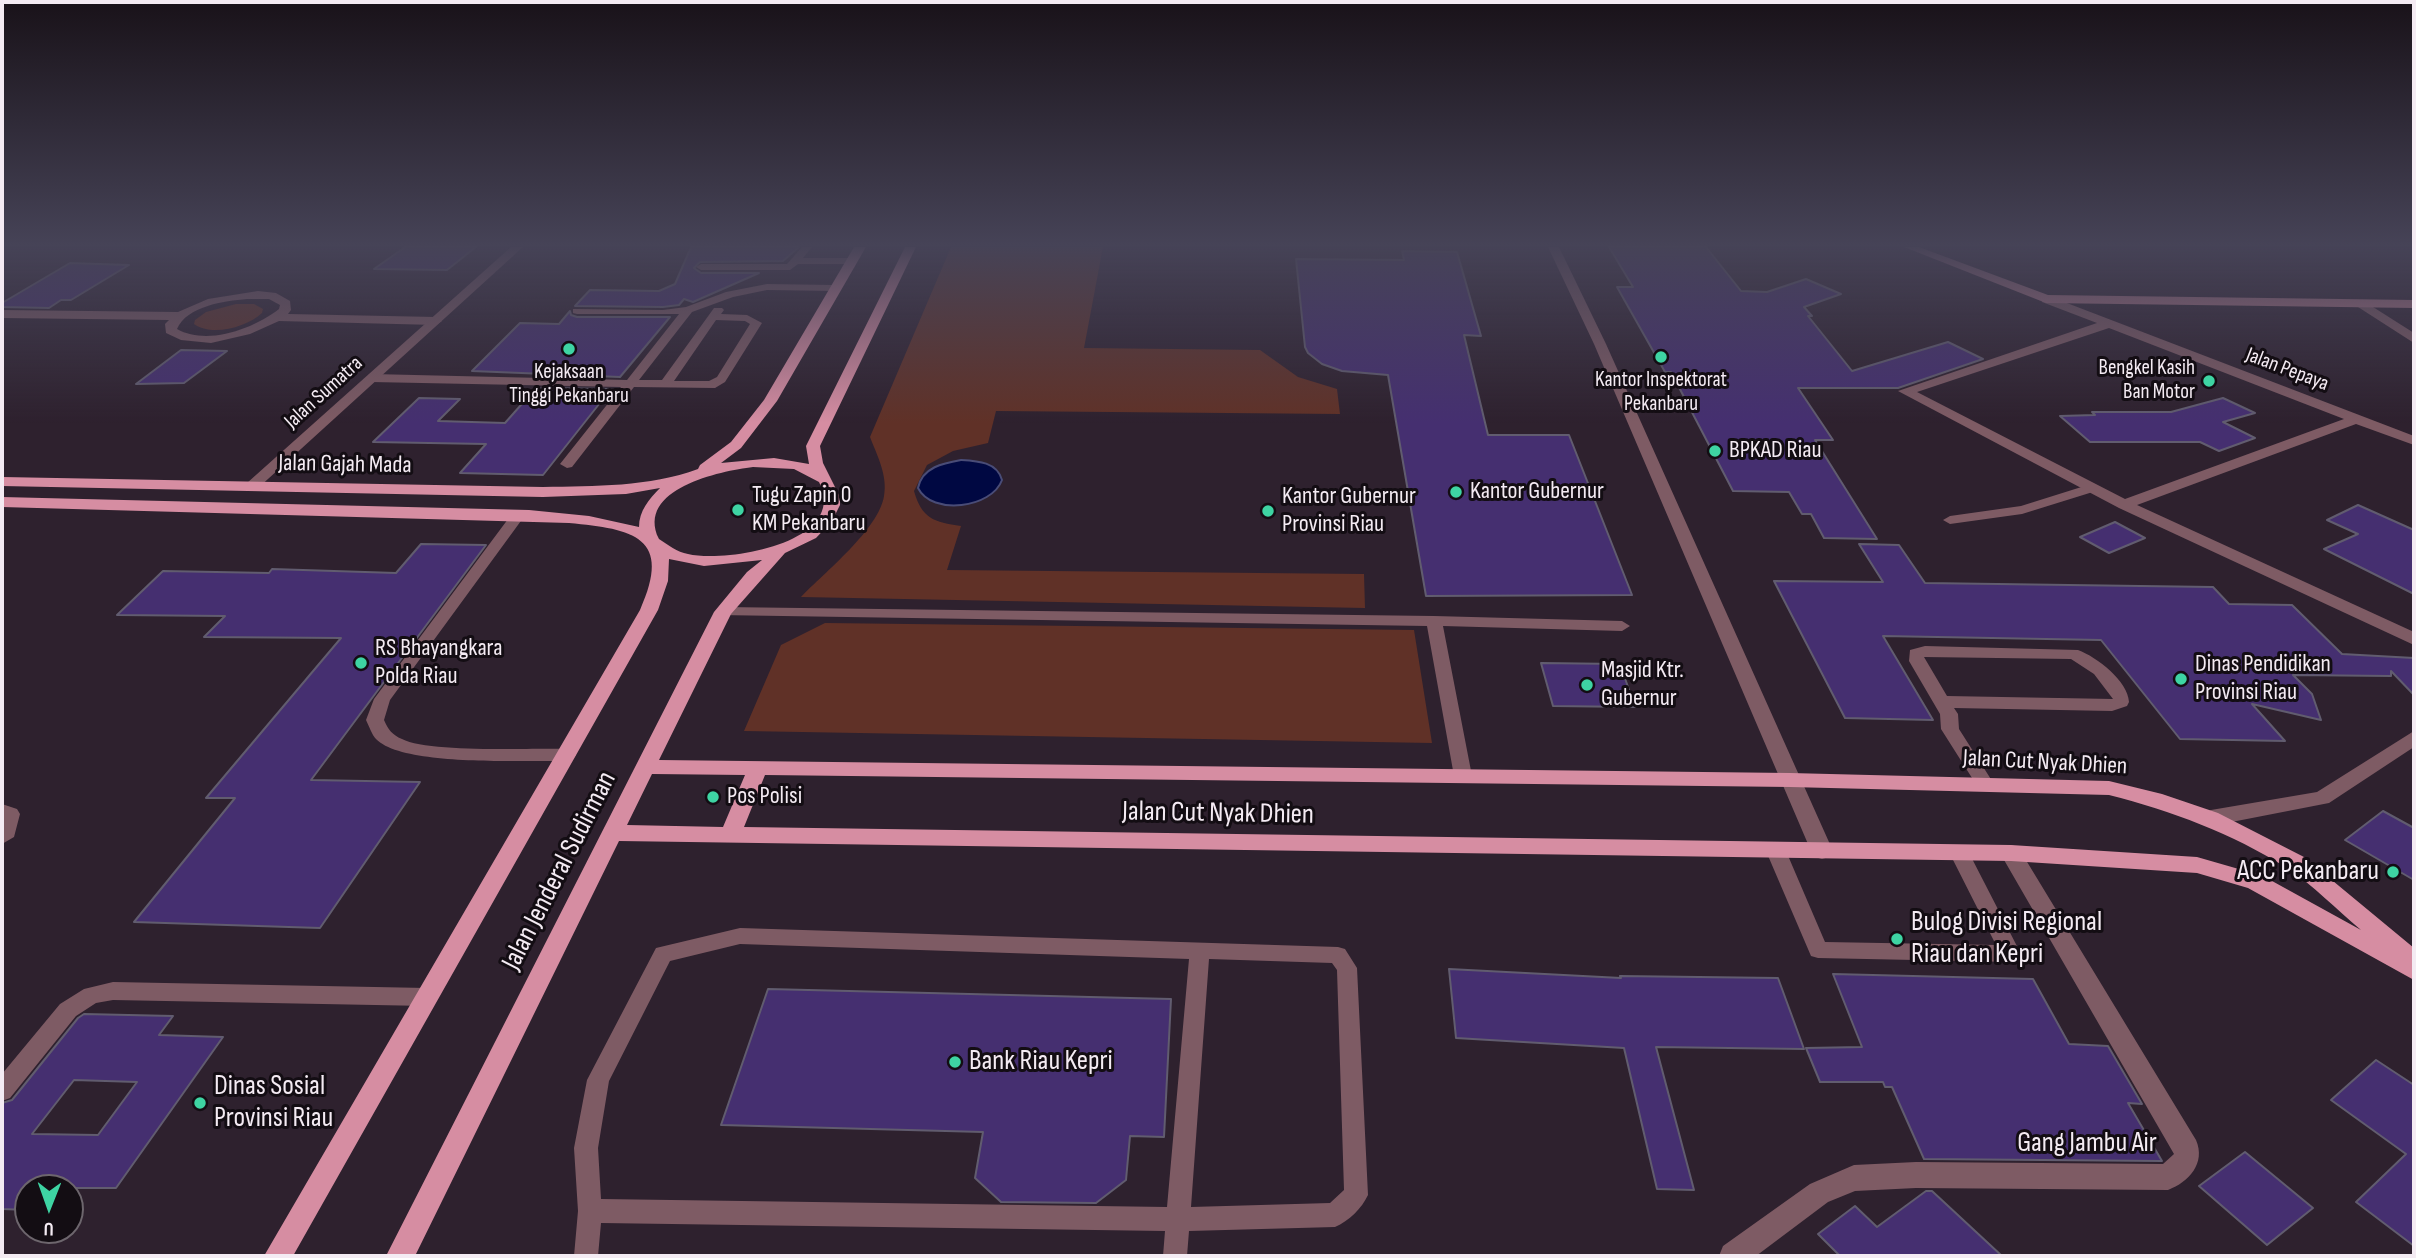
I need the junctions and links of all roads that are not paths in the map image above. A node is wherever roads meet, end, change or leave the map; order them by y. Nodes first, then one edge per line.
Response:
1 (200, 306) edge
2 (286, 306) edge
3 (453, 306) edge
4 (700, 306) edge
5 (723, 306) edge
6 (825, 306) edge
7 (882, 306) edge
8 (1581, 306) edge
9 (2064, 306) edge
10 (2365, 306) edge
11 (688, 310) junction
12 (577, 312) dead end
13 (2, 314) edge
14 (179, 316) junction
15 (278, 317) junction
16 (713, 317) junction
17 (436, 321) junction
18 (2110, 323) junction
19 (2414, 339) edge
20 (372, 378) junction
21 (629, 384) junction
22 (665, 385) junction
23 (2357, 419) junction
24 (2396, 434) junction
25 (2414, 434) edge
26 (2414, 442) edge
27 (567, 464) dead end
28 (687, 479) junction
29 (825, 479) junction
30 (2, 481) edge
31 (118, 483) junction
32 (251, 486) junction
33 (2091, 488) junction
34 (2, 502) edge
35 (93, 503) junction
36 (2124, 505) junction
37 (519, 514) junction
38 (1950, 520) dead end
39 (805, 537) junction
40 (653, 543) junction
41 (723, 612) junction
42 (1434, 621) junction
43 (1622, 626) dead end
44 (2414, 639) edge
45 (1941, 702) junction
46 (2414, 738) edge
47 (567, 755) junction
48 (646, 766) junction
49 (758, 768) junction
50 (1463, 776) junction
51 (1790, 780) junction
52 (1985, 784) junction
53 (2, 812) edge
54 (2211, 818) junction
55 (613, 833) junction
56 (730, 835) junction
57 (2, 836) edge
58 (1776, 851) junction
59 (1822, 851) junction
60 (1959, 852) junction
61 (2011, 853) junction
62 (1200, 949) junction
63 (2414, 961) edge
64 (2414, 970) edge
65 (428, 997) junction
66 (2, 1091) edge
67 (590, 1211) junction
68 (1180, 1219) junction
69 (278, 1256) edge
70 (400, 1256) edge
71 (586, 1256) edge
72 (1175, 1256) edge
73 (1734, 1256) edge

1 - 14 street
2 - 15 street
3 - 17 street, Jalan Sumatra
4 - 11 lane
5 - 16 lane
6 - 28 main road
7 - 29 main road
8 - 51 street
9 - 18 street, Jalan Pepaya
10 - 19 street
11 - 12 lane
11 - 21 lane
13 - 14 street
14 - 15 street
15 - 17 street
16 - 22 lane
16 - 22 lane
17 - 20 street, Jalan Sumatra
18 - 23 street, Jalan Pepaya
18 - 33 street
20 - 21 lane
20 - 32 street, Jalan Sumatra
21 - 22 lane
21 - 27 lane
23 - 24 street, Jalan Pepaya
23 - 36 street
24 - 25 street
24 - 26 street, Jalan Pepaya
28 - 29 main road
28 - 32 main road, Jalan Gajah Mada
28 - 40 main road, Jalan Jenderal Sudirman
29 - 39 main road
30 - 31 main road, Jalan Gajah Mada
31 - 32 main road, Jalan Gajah Mada
31 - 35 main road
33 - 36 street
33 - 38 lane
34 - 35 main road, Jalan Gajah Mada
35 - 37 main road, Jalan Gajah Mada
36 - 44 street
37 - 40 main road, Jalan Gajah Mada
37 - 47 lane
39 - 40 main road, Jalan Gajah Mada
39 - 41 main road, Jalan Jenderal Sudirman
40 - 47 main road, Jalan Jenderal Sudirman
41 - 42 lane
41 - 48 main road, Jalan Jenderal Sudirman
42 - 43 lane
42 - 50 lane
45 - 45 lane
45 - 52 lane
46 - 54 street
47 - 65 main road, Jalan Jenderal Sudirman
48 - 49 main road, Jalan Cut Nyak Dhien
48 - 55 main road, Jalan Jenderal Sudirman
49 - 50 main road, Jalan Cut Nyak Dhien
49 - 56 main road
50 - 51 main road, Jalan Cut Nyak Dhien
51 - 52 main road, Jalan Cut Nyak Dhien
51 - 59 street
52 - 54 main road, Jalan Cut Nyak Dhien
53 - 57 street
54 - 63 main road, Jalan Cut Nyak Dhien
55 - 56 main road, Jalan Cut Nyak Dhien
55 - 70 main road, Jalan Jenderal Sudirman
56 - 58 main road, Jalan Cut Nyak Dhien
58 - 59 main road, Jalan Cut Nyak Dhien
58 - 60 lane
59 - 60 main road, Jalan Cut Nyak Dhien
60 - 61 main road, Jalan Cut Nyak Dhien
61 - 64 main road, Jalan Cut Nyak Dhien
61 - 73 street, Gang Jambu Air
62 - 67 lane
62 - 68 lane
62 - 68 lane
65 - 66 lane
65 - 69 main road, Jalan Jenderal Sudirman
67 - 68 lane
67 - 71 lane
68 - 72 lane

